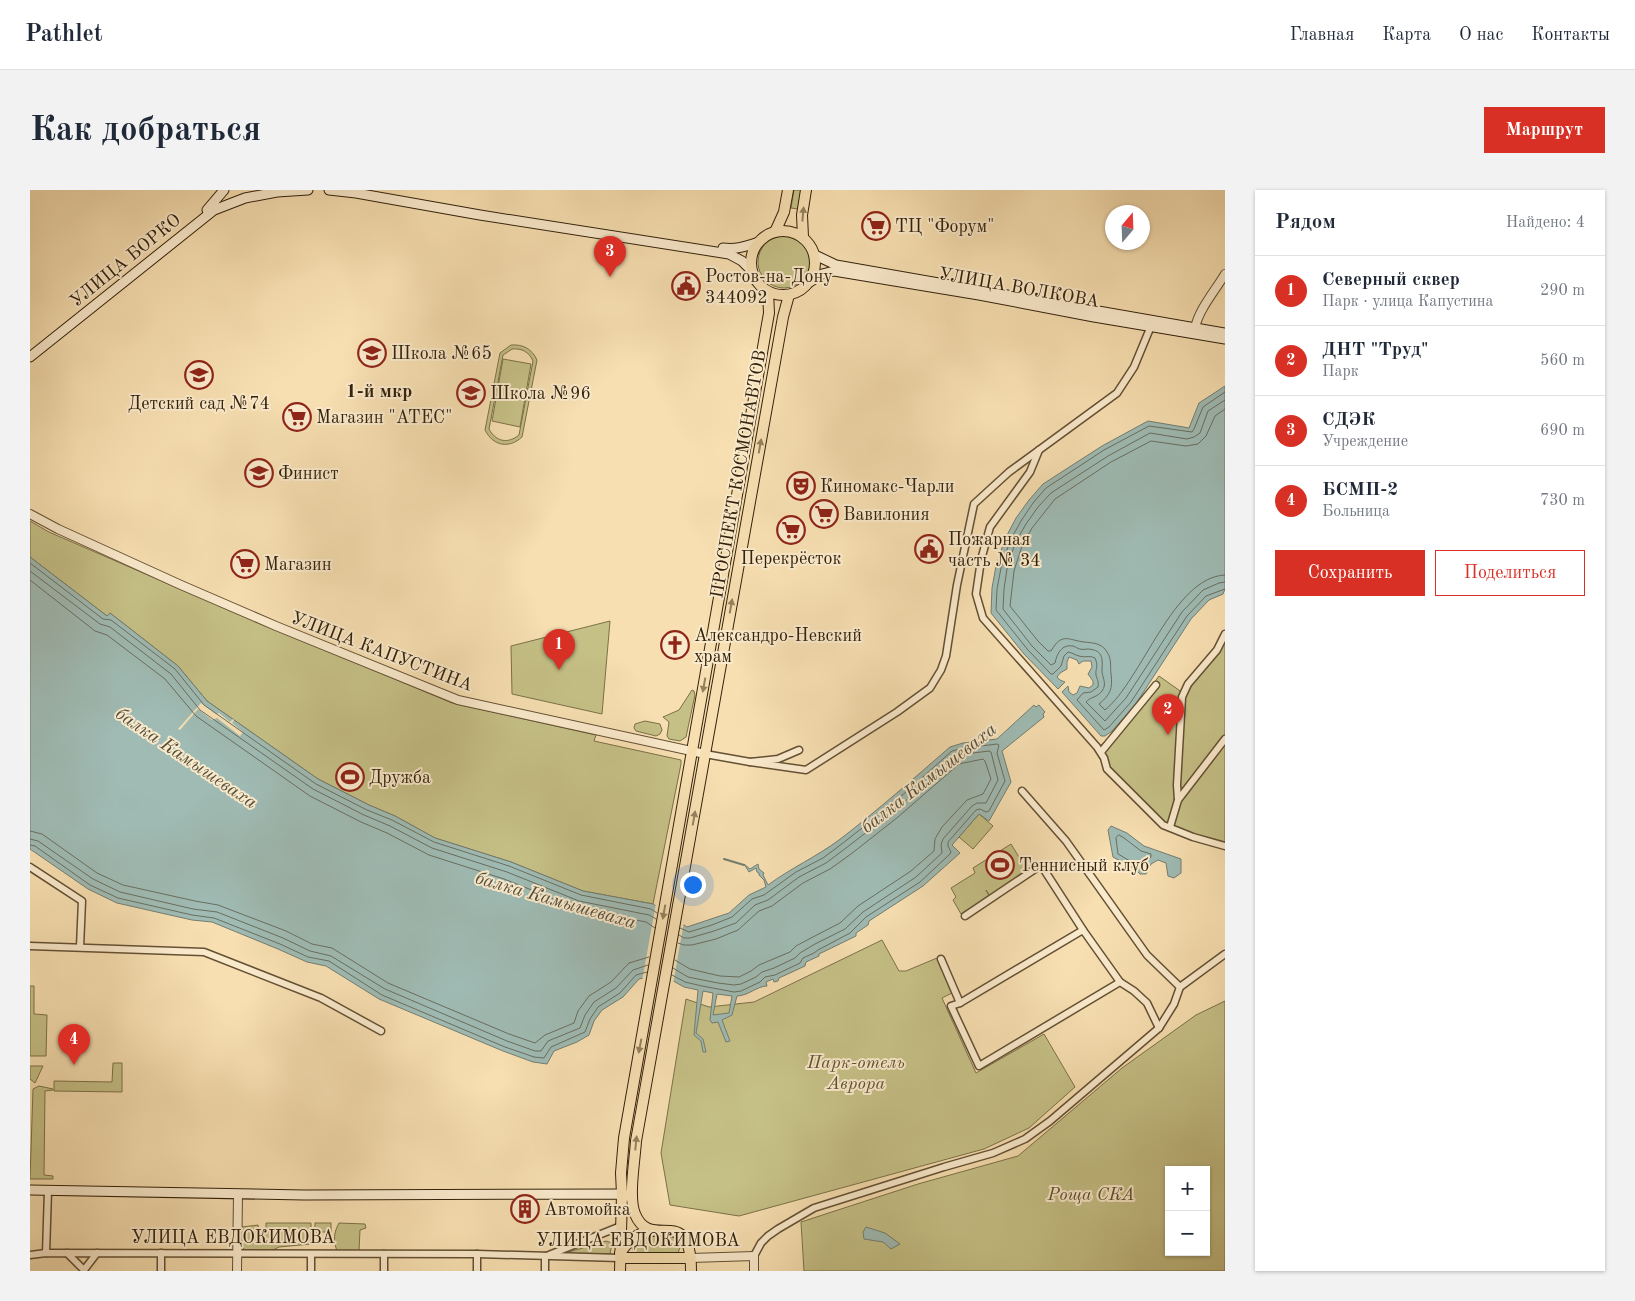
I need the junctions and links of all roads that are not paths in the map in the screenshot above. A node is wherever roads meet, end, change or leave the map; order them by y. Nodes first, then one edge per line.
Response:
1 (224, 190) edge
2 (308, 190) edge
3 (329, 190) edge
4 (367, 190) edge
5 (788, 190) edge
6 (806, 190) edge
7 (277, 191) edge
8 (242, 194) edge
9 (775, 232) junction
10 (803, 237) junction
11 (759, 242) junction
12 (815, 255) junction
13 (752, 271) junction
14 (1225, 274) edge
15 (810, 282) junction
16 (768, 292) junction
17 (789, 295) junction
18 (1151, 326) junction
19 (1195, 328) junction
20 (1225, 336) edge
21 (30, 351) edge
22 (30, 357) edge
23 (1039, 449) junction
24 (30, 514) edge
25 (1225, 634) edge
26 (1156, 685) dead end
27 (1225, 740) edge
28 (799, 750) dead end
29 (692, 751) junction
30 (1100, 752) junction
31 (705, 754) junction
32 (750, 762) junction
33 (1022, 791) dead end
34 (1178, 800) junction
35 (1170, 827) junction
36 (1225, 846) edge
37 (30, 867) edge
38 (965, 916) dead end
39 (1083, 930) junction
40 (30, 946) edge
41 (80, 947) junction
42 (1225, 954) edge
43 (941, 959) dead end
44 (1120, 982) junction
45 (1180, 987) junction
46 (960, 1003) junction
47 (1159, 1028) junction
48 (382, 1030) dead end
49 (30, 1190) edge
50 (48, 1191) junction
51 (238, 1194) junction
52 (629, 1196) junction
53 (621, 1226) junction
54 (652, 1231) junction
55 (46, 1253) junction
56 (67, 1253) junction
57 (97, 1253) junction
58 (161, 1253) junction
59 (237, 1253) junction
60 (311, 1254) junction
61 (384, 1254) junction
62 (477, 1254) junction
63 (30, 1255) edge
64 (620, 1255) junction
65 (545, 1256) junction
66 (754, 1256) junction
67 (691, 1258) junction
68 (84, 1271) edge
69 (161, 1271) edge
70 (237, 1271) edge
71 (311, 1271) edge
72 (384, 1271) edge
73 (477, 1271) edge
74 (545, 1271) edge
75 (620, 1271) edge
76 (692, 1271) edge
77 (754, 1271) edge

1 - 21 main road, УЛИЦА БОРКО
2 - 7 main road
3 - 13 main road
4 - 11 main road
5 - 9 main road
10 -> 6 main road
7 - 8 main road, УЛИЦА БОРКО
8 - 22 main road, УЛИЦА БОРКО
9 - 10 main road
9 - 11 main road
10 - 12 main road
11 - 13 main road
12 - 15 main road
12 - 19 main road, УЛИЦА ВОЛКОВА
13 - 16 main road
14 - 19 street
15 - 17 main road
15 - 18 main road, УЛИЦА ВОЛКОВА
16 - 17 main road
16 -> 29 main road, ПРОСПЕКТ КОСМОНАВТОВ
31 -> 17 main road, ПРОСПЕКТ КОСМОНАВТОВ
18 - 20 main road, УЛИЦА ВОЛКОВА
18 - 23 street
19 - 20 main road, УЛИЦА ВОЛКОВА
23 - 30 street
23 - 32 street
24 - 29 street, УЛИЦА КАПУСТИНА
25 - 34 street
26 - 30 street
27 - 34 street
28 - 32 street, УЛИЦА КАПУСТИНА
29 - 31 street, УЛИЦА КАПУСТИНА
29 -> 52 main road, ПРОСПЕКТ КОСМОНАВТОВ
30 - 35 street
31 - 32 street, УЛИЦА КАПУСТИНА
52 -> 31 main road, ПРОСПЕКТ КОСМОНАВТОВ
33 - 45 street
34 - 35 street
35 - 36 street
37 - 41 street
38 - 39 street
39 - 44 street
39 - 46 street
40 - 41 street
41 - 48 street
42 - 45 street
43 - 46 street
44 - 46 street
44 - 47 street
45 - 47 street, УЛИЦА ЕВДОКИМОВА
47 - 66 street, УЛИЦА ЕВДОКИМОВА
49 - 50 main road
50 - 51 main road
50 - 55 street
51 - 52 main road
51 - 59 street
52 - 53 main road
52 - 54 main road
53 - 64 main road
53 - 65 street
54 - 64 main road
54 - 67 main road
55 - 56 street, УЛИЦА ЕВДОКИМОВА
55 - 63 street, УЛИЦА ЕВДОКИМОВА
56 - 57 street, УЛИЦА ЕВДОКИМОВА
56 - 68 street
57 - 58 street, УЛИЦА ЕВДОКИМОВА
57 - 68 street
58 - 59 street, УЛИЦА ЕВДОКИМОВА
58 - 69 street
59 - 60 street, УЛИЦА ЕВДОКИМОВА
59 - 70 street
60 - 61 street, УЛИЦА ЕВДОКИМОВА
60 - 71 street
61 - 62 street, УЛИЦА ЕВДОКИМОВА
61 - 72 street
62 - 65 street, УЛИЦА ЕВДОКИМОВА
62 - 73 street
64 - 65 street, УЛИЦА ЕВДОКИМОВА
64 - 67 main road, УЛИЦА ЕВДОКИМОВА
64 - 75 main road
65 - 74 street
66 - 67 street, УЛИЦА ЕВДОКИМОВА
66 - 77 street
67 - 76 main road

